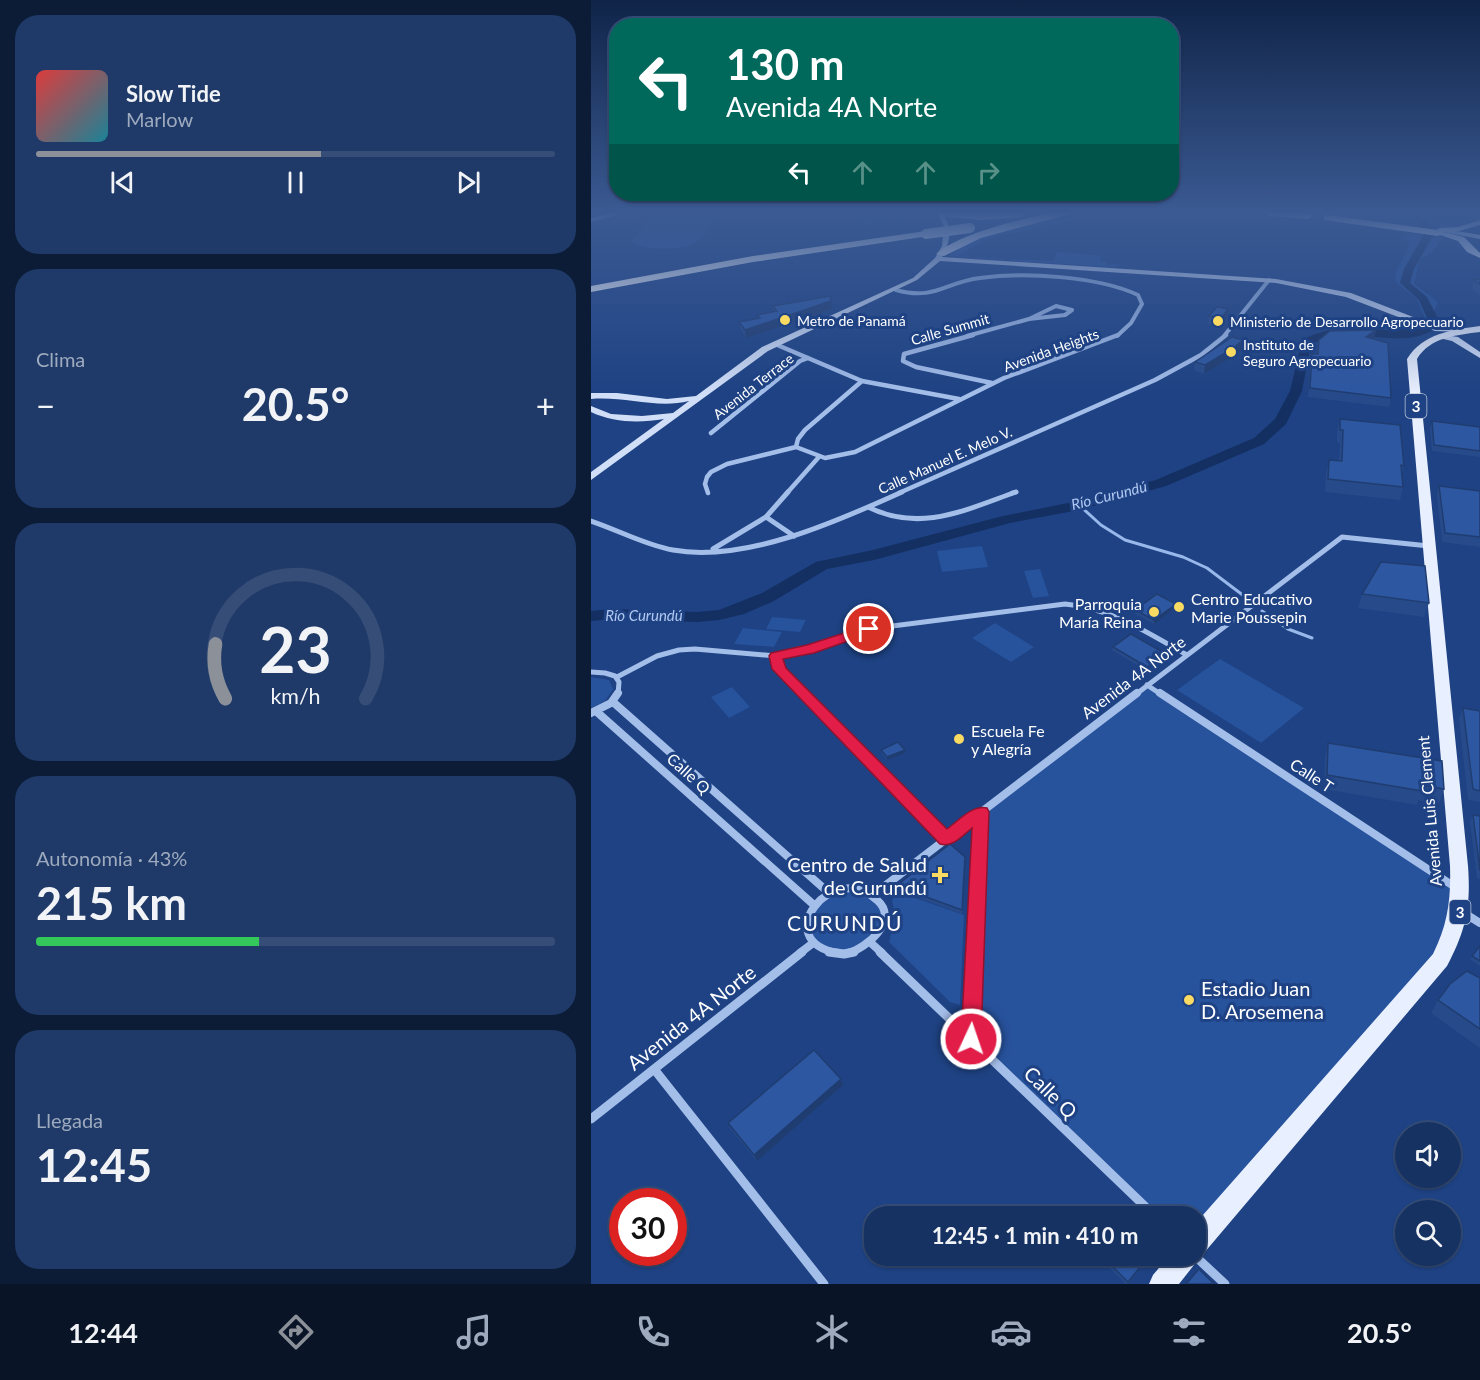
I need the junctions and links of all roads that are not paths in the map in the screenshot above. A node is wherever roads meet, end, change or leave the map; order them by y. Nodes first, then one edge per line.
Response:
1 (659, 273) edge
2 (681, 273) edge
3 (922, 273) edge
4 (1168, 273) edge
5 (1269, 280) junction
6 (591, 285) edge
7 (591, 289) edge
8 (896, 290) junction
9 (1029, 319) junction
10 (1476, 329) edge
11 (1439, 331) junction
12 (775, 344) junction
13 (1479, 352) edge
14 (809, 357) junction
15 (862, 381) junction
16 (993, 383) junction
17 (702, 393) junction
18 (591, 396) edge
19 (622, 397) junction
20 (959, 400) junction
21 (591, 404) edge
22 (591, 412) edge
23 (676, 414) junction
24 (711, 433) dead end
25 (647, 436) junction
26 (796, 447) junction
27 (818, 458) junction
28 (591, 477) edge
29 (1016, 492) dead end
30 (708, 493) dead end
31 (868, 507) junction
32 (766, 517) junction
33 (591, 521) edge
34 (794, 536) junction
35 (1429, 546) junction
36 (710, 550) junction
37 (1187, 655) junction
38 (776, 656) junction
39 (591, 672) edge
40 (617, 677) junction
41 (1147, 685) junction
42 (613, 702) junction
43 (594, 712) edge
44 (981, 812) junction
45 (946, 839) junction
46 (1461, 891) junction
47 (829, 893) junction
48 (873, 895) junction
49 (814, 905) junction
50 (1461, 911) junction
51 (1480, 923) edge
52 (871, 943) junction
53 (813, 944) junction
54 (971, 1039) junction
55 (654, 1069) junction
56 (591, 1119) edge
57 (1145, 1206) edge
58 (1206, 1231) edge
59 (1177, 1266) edge
60 (1206, 1266) edge
61 (824, 1284) edge
62 (1163, 1284) edge
63 (1225, 1284) edge

1 - 6 highway
2 - 7 highway
3 - 8 main road
4 - 5 main road
5 - 11 main road
5 - 31 street, Calle Manuel E. Melo V.
8 - 12 main road
8 - 16 street, Avenida Heights
9 - 9 street
9 - 16 street, Calle Summit
10 - 11 main road, Avenida Luis Clement / 3
10 - 11 main road
11 - 13 main road
11 - 13 main road
11 - 35 main road, Avenida Luis Clement / 3
12 - 14 street
12 - 17 main road
14 - 15 street
14 - 24 street, Avenida Terrace
15 - 20 street
15 - 26 street
16 - 20 street, Avenida Heights
17 - 19 main road
17 - 23 main road
18 - 19 main road
19 - 21 main road
20 - 27 street, Avenida Heights
22 - 23 main road
22 - 25 main road
23 - 25 main road
25 - 28 main road
26 - 27 street
26 - 30 street
27 - 32 street
29 - 31 street
31 - 34 street, Calle Manuel E. Melo V.
32 - 34 street
32 - 36 street
33 - 36 street, Calle Manuel E. Melo V.
34 - 36 street, Calle Manuel E. Melo V.
35 - 37 street, Avenida 4A Norte
35 - 46 main road, Avenida Luis Clement / 3
37 - 38 street
37 - 41 street, Avenida 4A Norte
38 - 40 street
38 - 45 street
39 - 40 street
40 - 42 street
41 - 44 street, Avenida 4A Norte
41 - 46 street, Calle T
42 - 43 street
42 - 47 street, Calle Q
43 - 49 street, Calle Q
44 - 45 street, Avenida 4A Norte
44 - 54 street
45 - 48 street, Avenida 4A Norte
46 - 50 main road, Avenida Luis Clement / 3
47 - 48 street
47 - 49 street
48 - 52 street
49 - 53 street
50 - 51 street
50 - 58 main road, Avenida Luis Clement / 3
52 - 53 street
52 - 54 street, Calle Q
53 - 55 street, Avenida 4A Norte
54 - 57 street, Calle Q
55 - 56 street, Avenida 4A Norte
55 - 61 street
59 - 62 main road
60 - 63 street

